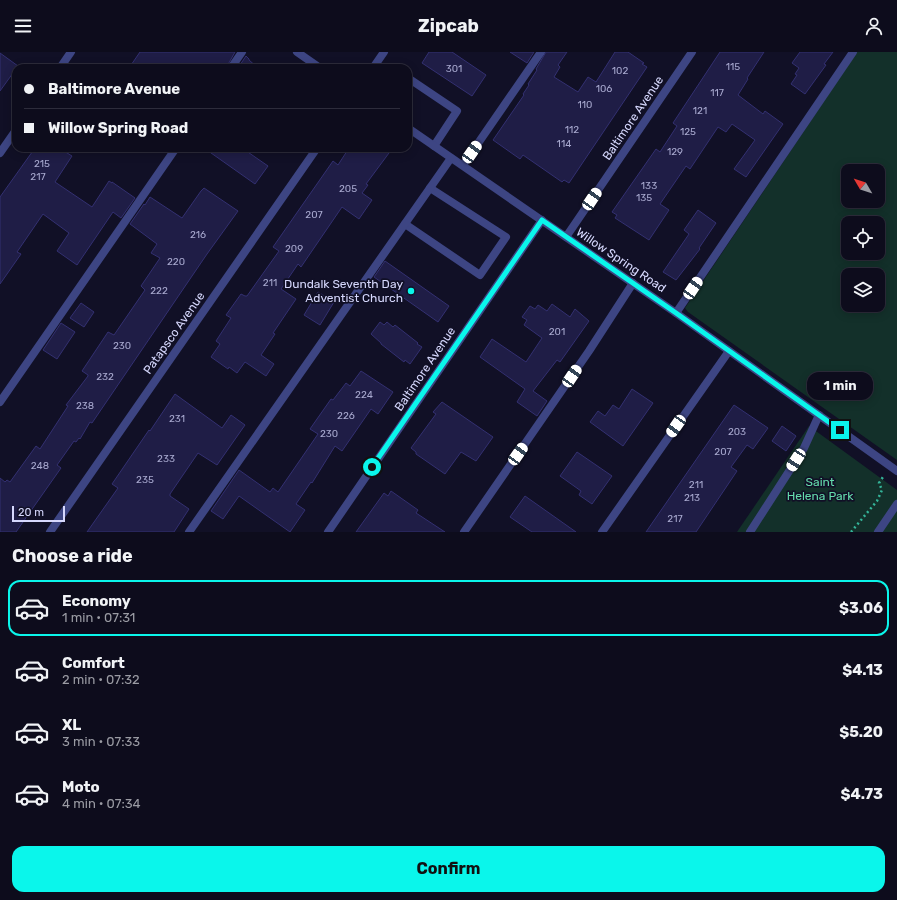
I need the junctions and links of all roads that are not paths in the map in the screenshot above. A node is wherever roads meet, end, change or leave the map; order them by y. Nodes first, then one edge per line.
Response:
1 (71, 52) edge
2 (242, 52) edge
3 (297, 52) edge
4 (384, 52) edge
5 (541, 52) edge
6 (692, 52) edge
7 (853, 52) edge
8 (63, 64) edge
9 (234, 64) edge
10 (314, 64) edge
11 (376, 64) edge
12 (412, 81) edge
13 (412, 131) edge
14 (12, 136) edge
15 (434, 146) junction
16 (173, 152) edge
17 (314, 152) edge
18 (0, 153) edge
19 (451, 158) junction
20 (462, 165) junction
21 (430, 188) junction
22 (542, 220) junction
23 (404, 224) junction
24 (566, 237) junction
25 (633, 283) junction
26 (676, 313) junction
27 (729, 351) junction
28 (0, 402) edge
29 (819, 415) junction
30 (894, 468) edge
31 (897, 504) edge
32 (50, 532) edge
33 (189, 532) edge
34 (328, 532) edge
35 (464, 532) edge
36 (602, 532) edge
37 (750, 532) edge
38 (878, 532) edge

1 - 8 street
2 - 9 street
3 - 10 street
4 - 11 street
5 - 20 street
6 - 24 street, Baltimore Avenue
7 - 26 street
12 - 15 street
13 - 15 street, Willow Spring Road
14 - 18 street
15 - 19 street, Willow Spring Road
16 - 28 street
17 - 32 street, Patapsco Avenue
19 - 20 street, Willow Spring Road
19 - 21 street
20 - 22 street, Willow Spring Road
21 - 23 street
21 - 23 street
22 - 24 street, Willow Spring Road
22 - 34 street, Baltimore Avenue
23 - 33 street
24 - 25 street, Willow Spring Road
25 - 26 street, Willow Spring Road
25 - 35 street
26 - 27 street, Willow Spring Road
27 - 29 street, Willow Spring Road
27 - 36 street
29 - 30 street, Willow Spring Road
29 - 37 street
31 - 38 street

